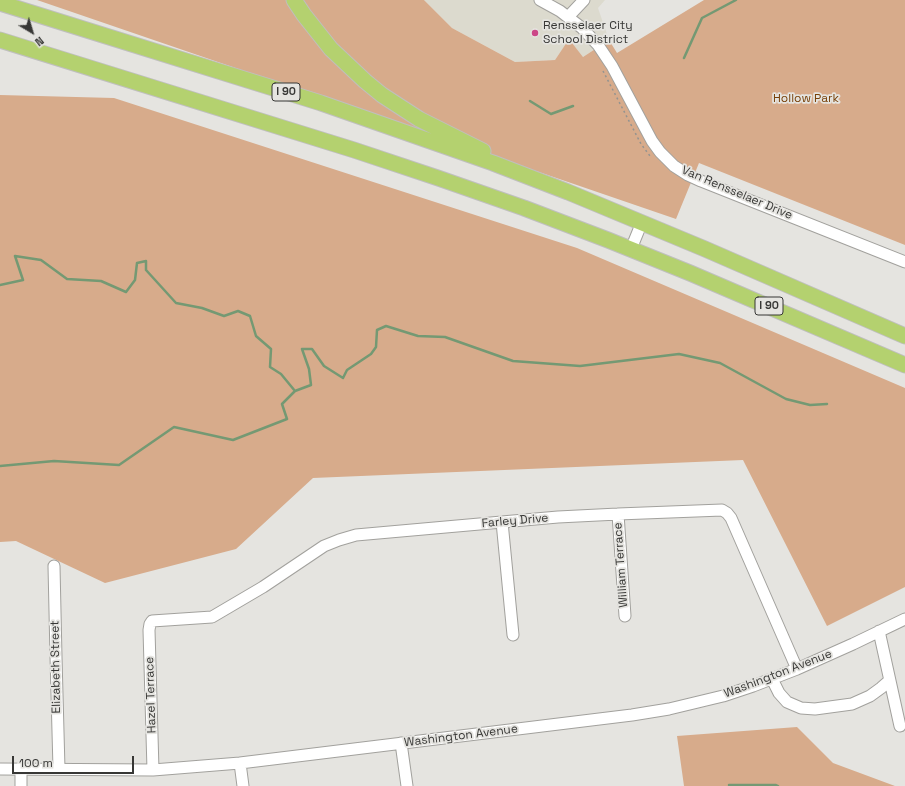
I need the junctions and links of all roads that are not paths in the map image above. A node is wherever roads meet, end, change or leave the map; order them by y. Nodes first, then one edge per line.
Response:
1 (294, 0) edge
2 (540, 0) edge
3 (584, 0) edge
4 (0, 4) edge
5 (568, 17) junction
6 (0, 40) edge
7 (0, 47) edge
8 (92, 69) junction
9 (568, 192) junction
10 (642, 222) junction
11 (631, 249) junction
12 (905, 262) edge
13 (905, 336) edge
14 (905, 366) edge
15 (618, 514) junction
16 (502, 522) junction
17 (54, 566) dead end
18 (625, 616) dead end
19 (905, 619) edge
20 (152, 621) joint
21 (879, 631) junction
22 (513, 635) dead end
23 (797, 669) junction
24 (772, 679) junction
25 (889, 681) junction
26 (900, 726) dead end
27 (401, 743) junction
28 (240, 763) junction
29 (0, 769) edge
30 (21, 769) junction
31 (59, 769) junction
32 (153, 770) junction
33 (21, 786) edge
34 (243, 786) edge
35 (407, 786) edge

1 - 9 highway
2 - 5 street, Van Rensselaer Drive
3 - 5 street
4 - 9 highway, I 90
5 - 12 street, Van Rensselaer Drive
6 - 8 highway, I 90
7 - 8 highway
8 - 11 highway, I 90
9 - 10 highway, I 90
10 - 11 street
10 - 13 highway, I 90
11 - 14 highway, I 90
15 - 16 street, Farley Drive
15 - 18 street, William Terrace
15 - 23 street, Farley Drive
16 - 20 street, Farley Drive
16 - 22 street
17 - 31 street, Elizabeth Street
19 - 21 street, Washington Avenue
20 - 32 street, Hazel Terrace
21 - 23 street, Washington Avenue
21 - 25 street
23 - 24 street, Washington Avenue
24 - 25 street
24 - 27 street, Washington Avenue
25 - 26 street
27 - 28 street, Washington Avenue
27 - 35 street
28 - 32 street, Washington Avenue
28 - 34 street
29 - 30 street, Washington Avenue
30 - 31 street, Washington Avenue
30 - 33 street
31 - 32 street, Washington Avenue

